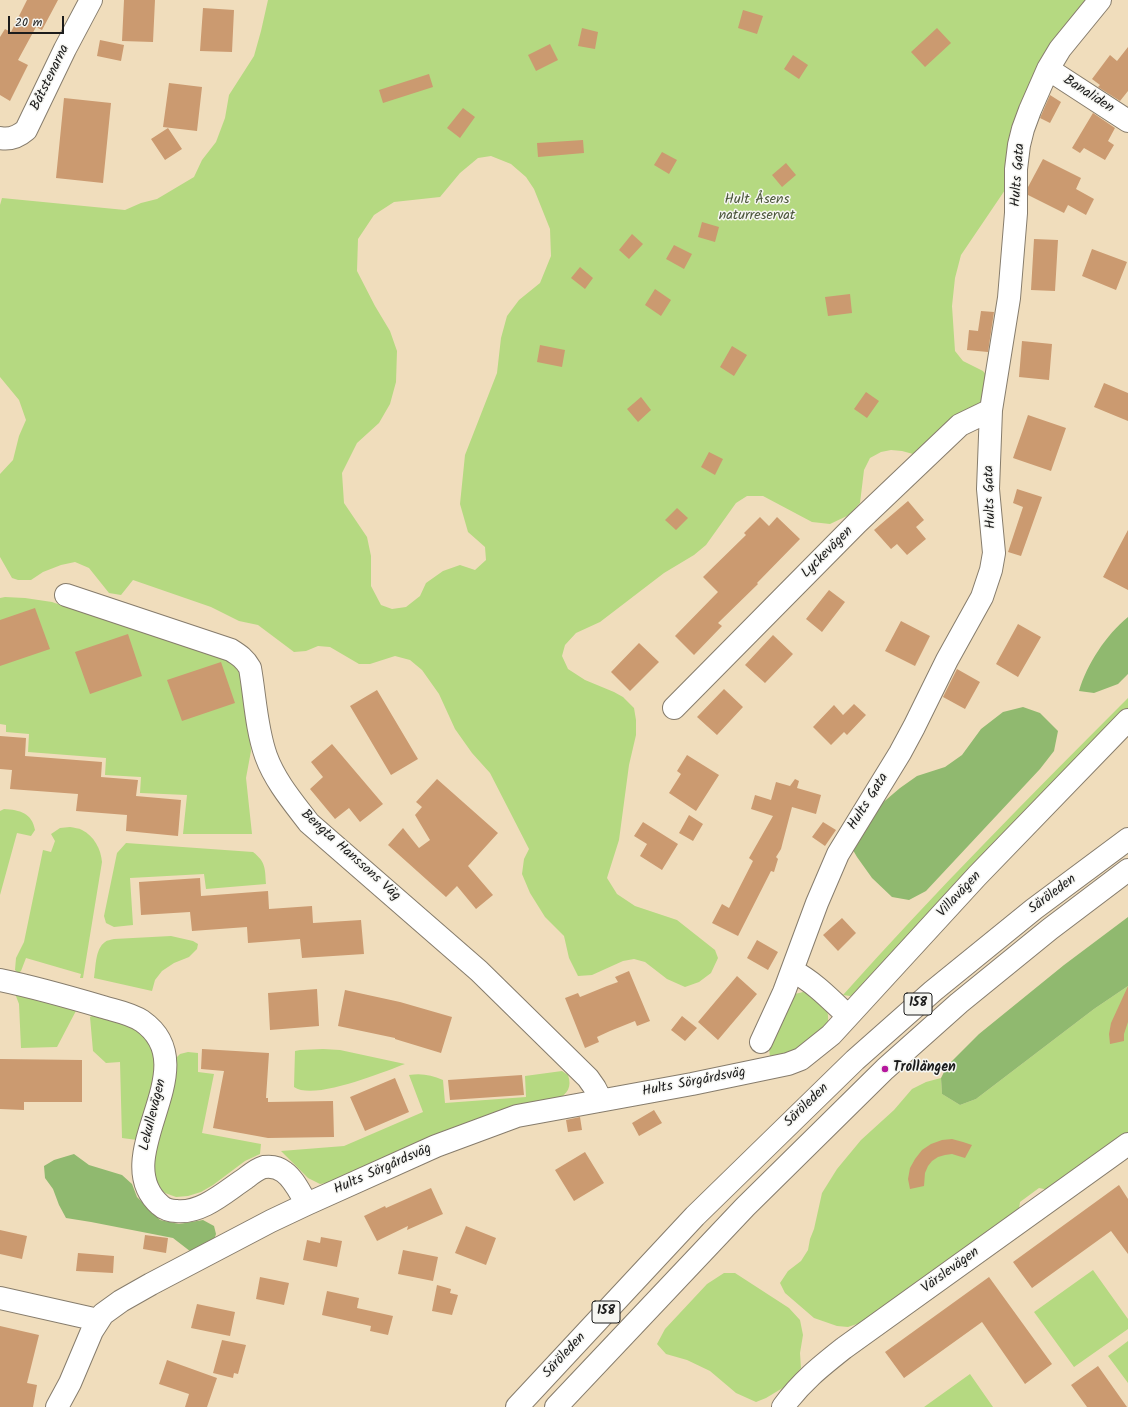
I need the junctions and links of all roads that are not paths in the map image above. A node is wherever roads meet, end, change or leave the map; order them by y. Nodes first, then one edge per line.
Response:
1 (91, 0) edge
2 (1100, 0) edge
3 (1048, 69) junction
4 (1128, 121) edge
5 (0, 138) edge
6 (991, 410) junction
7 (66, 595) dead end
8 (674, 708) dead end
9 (1128, 720) edge
10 (1128, 839) edge
11 (1128, 870) edge
12 (793, 970) junction
13 (0, 980) edge
14 (848, 1016) junction
15 (762, 1042) dead end
16 (788, 1064) joint
17 (601, 1100) junction
18 (1128, 1144) edge
19 (306, 1204) junction
20 (0, 1298) edge
21 (98, 1320) junction
22 (57, 1407) edge
23 (517, 1407) edge
24 (556, 1407) edge
25 (783, 1407) edge

1 - 5 street, Båtstenarna
2 - 3 street, Hults Gata
3 - 4 street, Banaliden
3 - 6 street, Hults Gata
6 - 8 street, Lyckevägen
6 - 12 street, Hults Gata
7 - 17 street, Bengta Hanssons Väg
9 - 14 street, Villavägen
10 - 23 street, Säröleden / 158
11 - 24 street, Säröleden / 158
12 - 14 street
12 - 15 street, Hults Gata
13 - 19 street, Lekullevägen
14 - 16 street, Villavägen
16 - 17 street, Hults Sörgårdsväg
17 - 19 street, Hults Sörgårdsväg
18 - 25 street, Värslevägen
19 - 21 street, Hults Sörgårdsväg
20 - 21 street
21 - 22 street, Hults Sörgårdsväg

